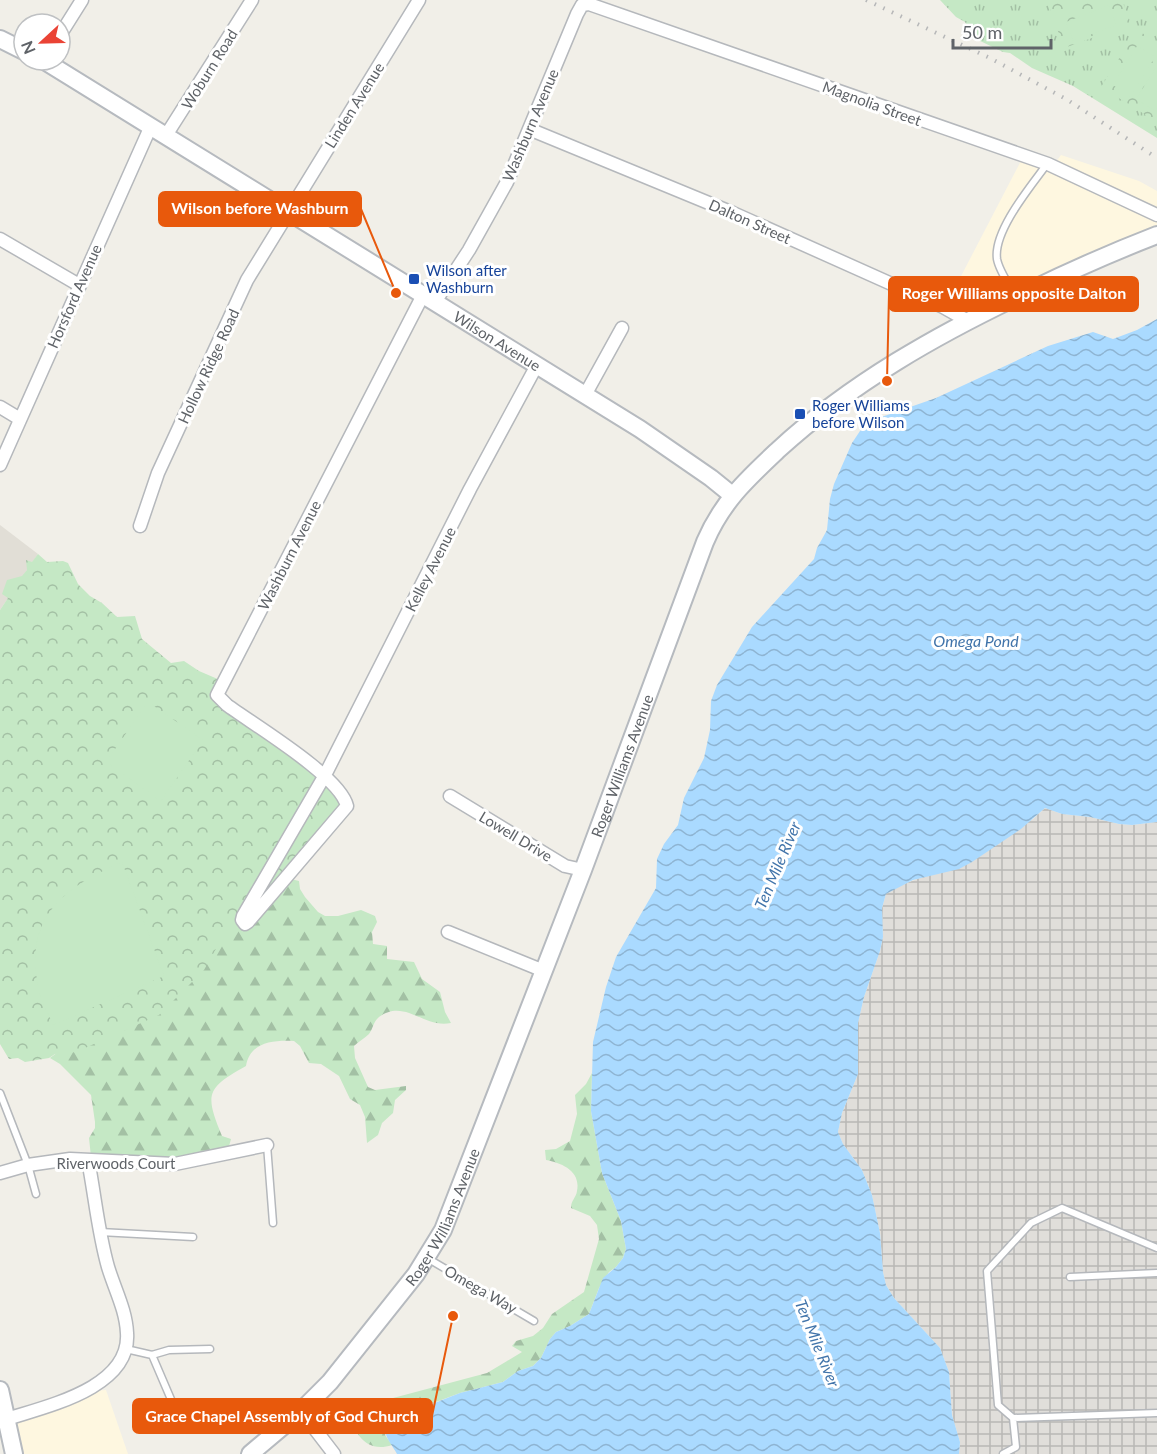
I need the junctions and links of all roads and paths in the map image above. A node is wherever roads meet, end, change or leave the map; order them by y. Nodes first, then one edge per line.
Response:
1 (82, 0) edge
2 (252, 0) edge
3 (419, 0) edge
4 (582, 5) joint
5 (72, 16) edge
6 (63, 72) edge
7 (150, 128) junction
8 (529, 129) junction
9 (165, 137) junction
10 (1047, 164) junction
11 (289, 211) junction
12 (1157, 215) edge
13 (1157, 235) edge
14 (0, 239) edge
15 (79, 285) junction
16 (1016, 297) junction
17 (429, 299) junction
18 (968, 321) junction
19 (622, 328) dead end
20 (537, 365) junction
21 (585, 395) junction
22 (0, 407) edge
23 (20, 419) junction
24 (0, 465) edge
25 (732, 495) junction
26 (140, 526) dead end
27 (325, 776) junction
28 (450, 796) dead end
29 (583, 870) junction
30 (448, 932) dead end
31 (544, 971) junction
32 (0, 1093) edge
33 (267, 1145) joint
34 (88, 1160) junction
35 (28, 1165) junction
36 (0, 1173) edge
37 (36, 1194) dead end
38 (273, 1223) dead end
39 (100, 1232) junction
40 (193, 1237) dead end
41 (1157, 1248) edge
42 (427, 1258) junction
43 (1157, 1273) edge
44 (1070, 1277) dead end
45 (534, 1320) dead end
46 (126, 1349) junction
47 (210, 1349) dead end
48 (152, 1355) junction
49 (0, 1390) edge
50 (301, 1411) junction
51 (1157, 1413) edge
52 (1013, 1418) junction
53 (7, 1419) junction
54 (182, 1425) dead end
55 (14, 1454) edge
56 (250, 1454) edge
57 (334, 1454) edge
58 (1003, 1454) edge

1 - 5 street
2 - 9 street, Woburn Road
3 - 11 street, Linden Avenue
4 - 8 street, Washburn Avenue
4 - 10 street, Magnolia Street
6 - 7 main road, Wilson Avenue
7 - 9 main road, Wilson Avenue
7 - 15 street, Horsford Avenue
8 - 17 street, Washburn Avenue
8 - 18 street, Dalton Street
9 - 11 main road, Wilson Avenue
10 - 12 street, Magnolia Street
10 - 16 lane
11 - 17 main road, Wilson Avenue
11 - 26 street, Hollow Ridge Road
13 - 16 main road, Roger Williams Avenue
14 - 15 street
15 - 23 street, Horsford Avenue
16 - 18 main road, Roger Williams Avenue
17 - 20 main road, Wilson Avenue
17 - 27 street, Washburn Avenue
18 - 25 main road, Roger Williams Avenue
19 - 21 street
20 - 21 main road, Wilson Avenue
20 - 27 street, Kelley Avenue
21 - 25 main road, Wilson Avenue
22 - 23 street
23 - 24 street, Horsford Avenue
25 - 29 main road, Roger Williams Avenue
27 - 27 street, Kelley Avenue
28 - 29 street, Lowell Drive
29 - 31 main road, Roger Williams Avenue
30 - 31 street
31 - 42 main road, Roger Williams Avenue
32 - 35 lane
33 - 34 street, Riverwoods Court
33 - 38 lane
34 - 35 street, Riverwoods Court
34 - 39 street
35 - 36 street, Riverwoods Court
35 - 37 lane
39 - 40 lane
39 - 46 street
41 - 52 lane
42 - 45 lane, Omega Way
42 - 50 main road, Roger Williams Avenue
43 - 44 lane
46 - 48 lane
46 - 53 street
47 - 48 lane
48 - 54 lane
49 - 53 main road
50 - 56 main road, Roger Williams Avenue
50 - 57 street
51 - 52 lane
52 - 58 lane
53 - 55 main road

